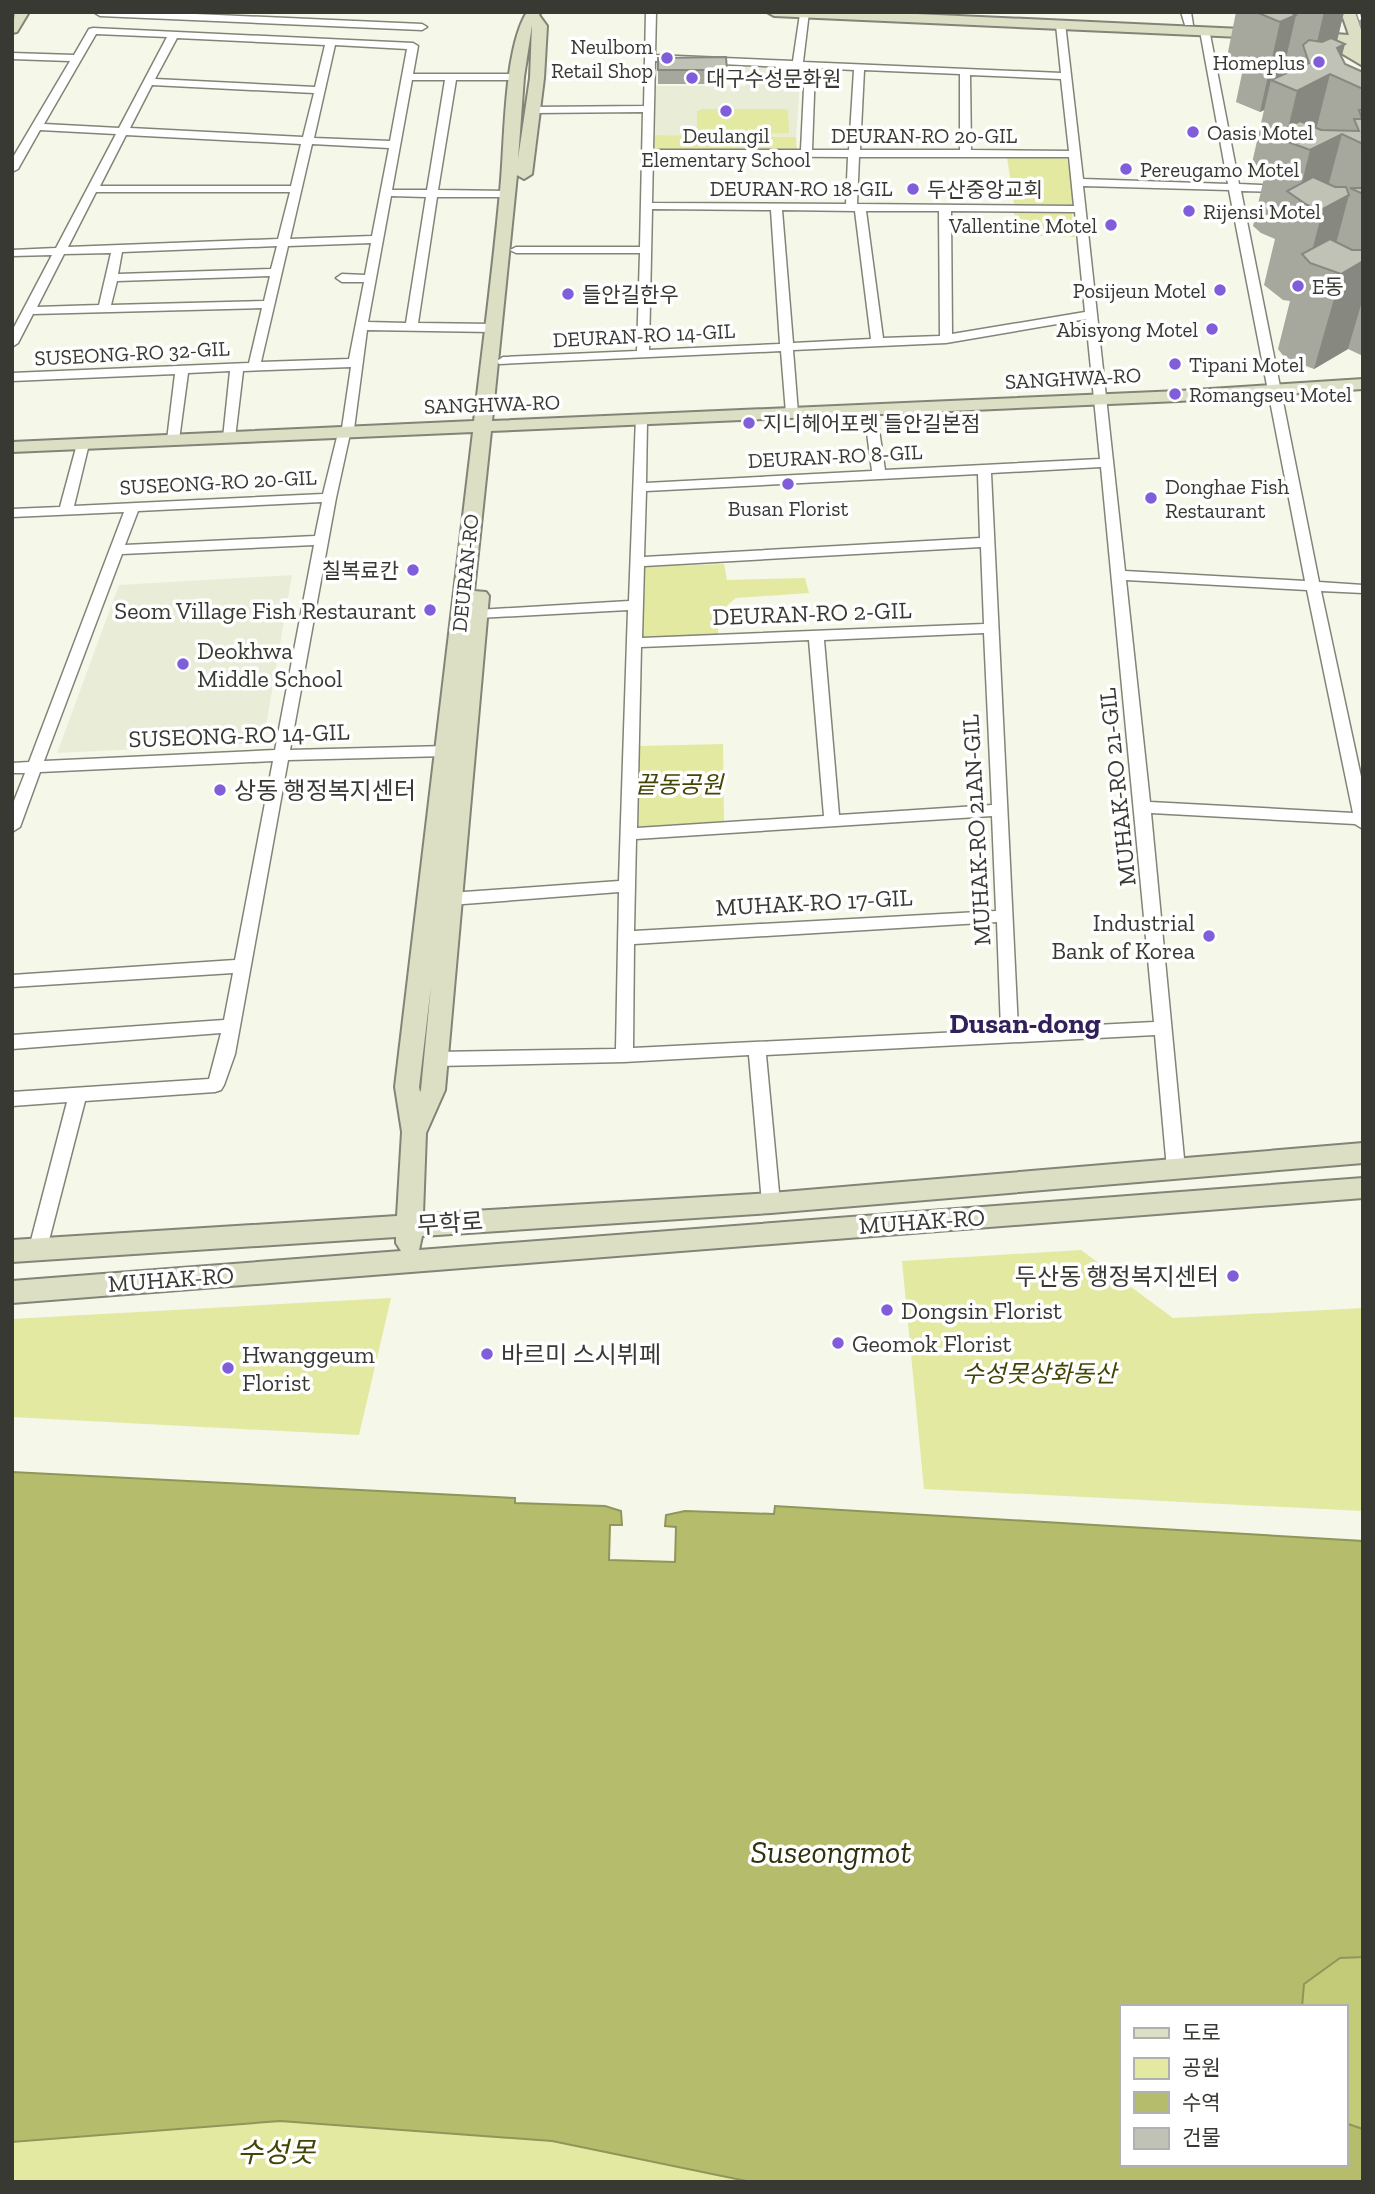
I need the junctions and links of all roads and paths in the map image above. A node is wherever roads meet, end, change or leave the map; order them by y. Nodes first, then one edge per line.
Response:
1 (22, 12) edge
2 (425, 12) edge
3 (651, 12) edge
4 (774, 12) edge
5 (931, 12) edge
6 (101, 13) edge
7 (805, 13) edge
8 (1354, 13) edge
9 (534, 14) edge
10 (269, 16) edge
11 (1188, 18) edge
12 (1061, 25) junction
13 (422, 27) junction
14 (12, 29) edge
15 (93, 31) junction
16 (1205, 31) junction
17 (1295, 32) junction
18 (173, 35) junction
19 (1360, 36) edge
20 (258, 38) junction
21 (331, 42) junction
22 (413, 46) junction
23 (12, 56) edge
24 (77, 58) junction
25 (649, 58) junction
26 (1363, 60) edge
27 (804, 64) junction
28 (859, 67) junction
29 (965, 72) junction
30 (1067, 76) junction
31 (407, 77) junction
32 (451, 77) junction
33 (517, 77) junction
34 (148, 82) junction
35 (320, 90) junction
36 (649, 109) junction
37 (533, 110) junction
38 (36, 127) junction
39 (122, 132) junction
40 (307, 141) junction
41 (395, 145) junction
42 (648, 153) junction
43 (806, 154) junction
44 (1075, 154) junction
45 (854, 155) junction
46 (966, 155) junction
47 (12, 169) edge
48 (1077, 181) junction
49 (1235, 187) junction
50 (92, 189) junction
51 (296, 189) junction
52 (1297, 189) edge
53 (386, 193) junction
54 (433, 193) junction
55 (508, 194) junction
56 (647, 206) junction
57 (776, 206) junction
58 (856, 207) junction
59 (945, 208) junction
60 (1080, 209) junction
61 (378, 239) junction
62 (284, 242) junction
63 (116, 248) junction
64 (61, 250) junction
65 (516, 250) junction
66 (647, 250) junction
67 (12, 253) edge
68 (276, 272) junction
69 (111, 278) junction
70 (342, 278) dead end
71 (371, 279) junction
72 (269, 304) junction
73 (104, 309) junction
74 (29, 311) junction
75 (1091, 315) junction
76 (362, 326) junction
77 (411, 327) junction
78 (492, 328) junction
79 (946, 339) junction
80 (877, 342) junction
81 (12, 343) edge
82 (787, 346) junction
83 (643, 355) junction
84 (503, 361) junction
85 (355, 362) junction
86 (254, 366) junction
87 (237, 367) junction
88 (181, 370) junction
89 (12, 377) edge
90 (1363, 384) edge
91 (1272, 388) junction
92 (1100, 400) junction
93 (870, 410) junction
94 (792, 414) junction
95 (641, 420) junction
96 (488, 427) junction
97 (344, 433) junction
98 (229, 438) junction
99 (173, 440) junction
100 (83, 444) junction
101 (12, 447) edge
102 (1107, 463) junction
103 (984, 469) junction
104 (879, 475) junction
105 (640, 487) junction
106 (329, 498) junction
107 (132, 508) junction
108 (66, 511) junction
109 (12, 513) edge
110 (321, 540) junction
111 (988, 542) junction
112 (116, 550) junction
113 (637, 562) junction
114 (1118, 575) junction
115 (1314, 587) junction
116 (1363, 589) edge
117 (636, 605) junction
118 (478, 614) junction
119 (992, 628) junction
120 (816, 635) junction
121 (635, 643) junction
122 (446, 751) junction
123 (282, 755) junction
124 (35, 767) junction
125 (12, 768) edge
126 (1142, 807) junction
127 (1000, 810) junction
128 (832, 821) junction
129 (1362, 821) edge
130 (12, 827) edge
131 (629, 834) junction
132 (627, 886) junction
133 (450, 900) junction
134 (1005, 916) junction
135 (626, 938) junction
136 (243, 966) junction
137 (12, 981) edge
138 (231, 1026) junction
139 (1163, 1028) junction
140 (1010, 1035) junction
141 (12, 1042) edge
142 (757, 1048) junction
143 (624, 1055) junction
144 (436, 1059) junction
145 (78, 1094) junction
146 (12, 1099) edge
147 (414, 1132) junction
148 (1363, 1153) edge
149 (1176, 1169) junction
150 (1363, 1188) edge
151 (771, 1203) junction
152 (409, 1226) junction
153 (38, 1248) junction
154 (12, 1251) edge
155 (408, 1261) junction
156 (12, 1292) edge

1 - 14 main road
2 - 13 street
3 - 25 street
4 - 7 main road
5 - 11 main road
6 - 10 street
6 - 15 street
7 - 12 main road
7 - 27 street
8 - 17 main road
8 - 19 main road
9 - 33 main road, DEURAN-RO
9 - 37 main road, DEURAN-RO
10 - 13 street
10 - 20 street
11 - 17 main road
12 - 16 main road
12 - 30 street, MUHAK-RO 21-GIL
13 - 22 street
15 - 18 street
15 - 24 street
16 - 17 main road
16 - 49 street
17 - 19 main road
17 - 26 main road
18 - 20 street
18 - 34 street, SUSEONG-RO 32-GIL
19 - 26 main road
20 - 21 street
21 - 22 street
21 - 35 street
22 - 31 street
23 - 24 street
24 - 38 street
25 - 27 street
25 - 36 street
27 - 28 street
27 - 43 street
28 - 29 street
28 - 45 street
29 - 30 street
29 - 46 street
30 - 44 street, MUHAK-RO 21-GIL
31 - 32 street
31 - 41 street
32 - 33 street
32 - 54 street
33 - 55 main road, DEURAN-RO
34 - 35 street
34 - 39 street, SUSEONG-RO 32-GIL
35 - 40 street
36 - 37 street
36 - 42 street
37 - 65 main road, DEURAN-RO
38 - 39 street
38 - 47 street
39 - 40 street
39 - 50 street, SUSEONG-RO 32-GIL
40 - 41 street
40 - 51 street
41 - 53 street
42 - 43 street, DEURAN-RO 20-GIL
42 - 56 street
43 - 45 street, DEURAN-RO 20-GIL
44 - 46 street, DEURAN-RO 20-GIL
44 - 48 street, MUHAK-RO 21-GIL
45 - 46 street, DEURAN-RO 20-GIL
45 - 58 street
48 - 49 street
48 - 60 street, MUHAK-RO 21-GIL
49 - 52 street
49 - 91 street
50 - 51 street
50 - 64 street, SUSEONG-RO 32-GIL
51 - 62 street
53 - 54 street
53 - 61 street
54 - 55 street
54 - 77 street
55 - 78 main road, DEURAN-RO
56 - 57 street, DEURAN-RO 18-GIL
56 - 66 street
57 - 58 street, DEURAN-RO 18-GIL
57 - 82 street
58 - 59 street, DEURAN-RO 18-GIL
58 - 80 street
59 - 60 street, DEURAN-RO 18-GIL
59 - 79 street
60 - 75 street, MUHAK-RO 21-GIL
61 - 62 street
61 - 71 street
62 - 63 street
62 - 68 street
63 - 64 street
63 - 69 street
64 - 67 street
64 - 74 street, SUSEONG-RO 32-GIL
65 - 66 street
65 - 84 main road, DEURAN-RO
66 - 83 street
68 - 69 street
68 - 72 street
69 - 73 street
70 - 71 street
71 - 76 street
72 - 73 street, SUSEONG-RO 32-GIL
72 - 86 street
73 - 74 street, SUSEONG-RO 32-GIL
74 - 81 street, SUSEONG-RO 32-GIL
75 - 79 street, DEURAN-RO 14-GIL
75 - 92 street, MUHAK-RO 21-GIL
76 - 77 street
76 - 85 street
77 - 78 street
78 - 96 main road, DEURAN-RO
79 - 80 street, DEURAN-RO 14-GIL
80 - 82 street, DEURAN-RO 14-GIL
82 - 83 street, DEURAN-RO 14-GIL
82 - 94 street
83 - 84 street, DEURAN-RO 14-GIL
84 - 96 main road, DEURAN-RO
85 - 86 street, SUSEONG-RO 32-GIL
85 - 97 street
86 - 87 street, SUSEONG-RO 32-GIL
87 - 88 street, SUSEONG-RO 32-GIL
87 - 98 street
88 - 89 street, SUSEONG-RO 32-GIL
88 - 99 street
90 - 91 main road, SANGHWA-RO
91 - 92 main road, SANGHWA-RO
91 - 115 street
92 - 93 main road, SANGHWA-RO
92 - 102 street, MUHAK-RO 21-GIL
93 - 94 main road, SANGHWA-RO
93 - 104 street
94 - 95 main road, SANGHWA-RO
95 - 96 main road, SANGHWA-RO
95 - 105 street
96 - 97 main road, SANGHWA-RO
96 - 118 main road, DEURAN-RO
96 - 122 main road, DEURAN-RO
97 - 98 main road, SANGHWA-RO
97 - 106 street
98 - 99 main road, SANGHWA-RO
99 - 100 main road, SANGHWA-RO
100 - 101 main road, SANGHWA-RO
100 - 108 street
102 - 103 street, DEURAN-RO 8-GIL
102 - 114 street, MUHAK-RO 21-GIL
103 - 104 street, DEURAN-RO 8-GIL
103 - 111 street, MUHAK-RO 21AN-GIL
104 - 105 street, DEURAN-RO 8-GIL
105 - 113 street
106 - 107 street, SUSEONG-RO 20-GIL
106 - 110 street, SUSEONG-RO 20-GIL
107 - 108 street, SUSEONG-RO 20-GIL
107 - 112 street
108 - 109 street, SUSEONG-RO 20-GIL
110 - 112 street
110 - 123 street, SUSEONG-RO 20-GIL
111 - 113 street
111 - 119 street, MUHAK-RO 21AN-GIL
112 - 124 street
113 - 117 street
114 - 115 street
114 - 126 street, MUHAK-RO 21-GIL
115 - 116 street
115 - 129 street
117 - 118 street
117 - 121 street
118 - 133 main road, DEURAN-RO
119 - 120 street, DEURAN-RO 2-GIL
119 - 127 street, MUHAK-RO 21AN-GIL
120 - 121 street, DEURAN-RO 2-GIL
120 - 128 street
121 - 131 street
122 - 123 street, SUSEONG-RO 14-GIL
122 - 147 main road, DEURAN-RO
123 - 124 street, SUSEONG-RO 14-GIL
123 - 136 street, SUSEONG-RO 20-GIL
124 - 125 street, SUSEONG-RO 14-GIL
124 - 130 street
126 - 129 street
126 - 139 street, MUHAK-RO 21-GIL
127 - 128 street
127 - 134 street, MUHAK-RO 21AN-GIL
128 - 131 street
131 - 132 street
132 - 133 street
132 - 135 street
133 - 144 main road, DEURAN-RO
134 - 135 street, MUHAK-RO 17-GIL
134 - 140 street, MUHAK-RO 21AN-GIL
135 - 143 street
136 - 137 street
136 - 138 street, SUSEONG-RO 20-GIL
138 - 141 street
138 - 145 street, SUSEONG-RO 20-GIL
139 - 140 street
139 - 149 street, MUHAK-RO 21-GIL
140 - 142 street
142 - 143 street
142 - 151 street
143 - 144 street
144 - 147 main road, DEURAN-RO
145 - 146 street
145 - 153 street
147 - 152 main road, DEURAN-RO
148 - 149 main road, MUHAK-RO
149 - 151 main road, MUHAK-RO
150 - 155 main road, MUHAK-RO
151 - 152 main road, MUHAK-RO
152 - 153 main road, MUHAK-RO
152 - 155 main road, DEURAN-RO
153 - 154 main road, MUHAK-RO
155 - 156 main road, MUHAK-RO

